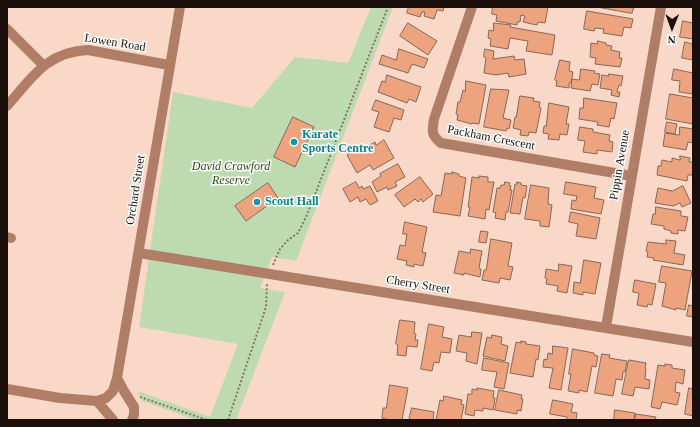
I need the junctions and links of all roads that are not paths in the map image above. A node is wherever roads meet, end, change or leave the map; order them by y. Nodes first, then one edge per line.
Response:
1 (180, 7) edge
2 (472, 7) edge
3 (661, 7) edge
4 (7, 29) edge
5 (43, 65) junction
6 (170, 65) junction
7 (7, 106) edge
8 (632, 176) junction
9 (139, 253) junction
10 (606, 327) junction
11 (693, 342) edge
12 (118, 378) junction
13 (7, 389) edge
14 (97, 402) junction
15 (113, 420) edge
16 (132, 420) edge

1 - 6 street, Orchard Street
2 - 8 street, Packham Crescent
3 - 8 street, Pippin Avenue
4 - 5 street
5 - 6 street, Lowen Road
5 - 7 street, Lowen Road
6 - 9 street, Orchard Street
8 - 10 street, Pippin Avenue
9 - 10 street, Cherry Street
9 - 12 street, Orchard Street
10 - 11 street, Cherry Street
12 - 14 street, Orchard Street
12 - 16 street
13 - 14 street
14 - 15 street

